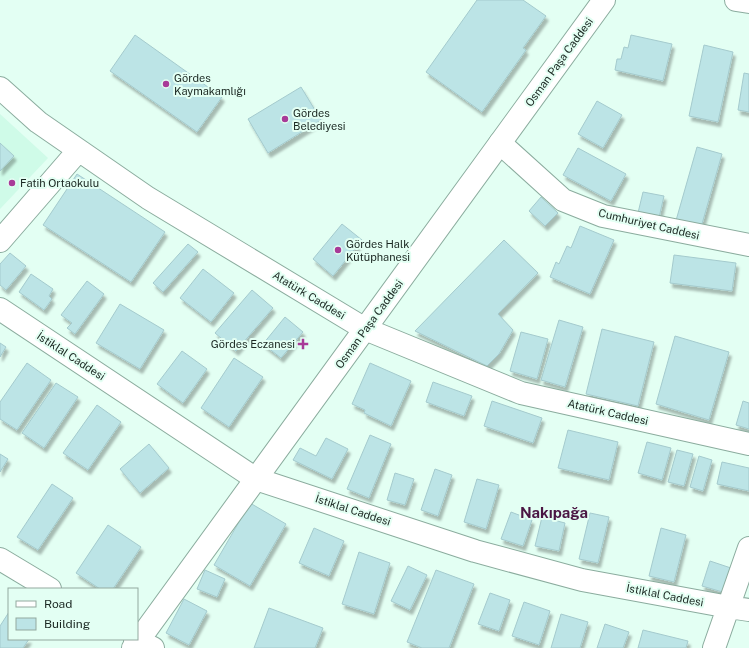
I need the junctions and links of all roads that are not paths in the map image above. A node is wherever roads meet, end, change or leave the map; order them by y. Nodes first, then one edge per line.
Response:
1 (604, 0) edge
2 (736, 0) edge
3 (749, 2) edge
4 (0, 88) edge
5 (500, 143) junction
6 (78, 151) junction
7 (0, 241) edge
8 (749, 245) edge
9 (0, 309) edge
10 (365, 329) junction
11 (749, 444) edge
12 (256, 479) junction
13 (749, 548) edge
14 (0, 560) edge
15 (48, 588) edge
16 (739, 608) edge
17 (140, 644) edge
18 (714, 648) edge

1 - 5 street, Osman Paşa Caddesi
2 - 3 street
4 - 6 street, Atatürk Caddesi
5 - 8 street, Cumhuriyet Caddesi
5 - 10 street, Osman Paşa Caddesi
6 - 7 street
6 - 10 street, Atatürk Caddesi
9 - 12 street, İstiklal Caddesi
10 - 11 street, Atatürk Caddesi
10 - 12 street, Osman Paşa Caddesi
12 - 16 street, İstiklal Caddesi
12 - 17 street, Osman Paşa Caddesi
13 - 16 street
14 - 15 street
16 - 18 street

